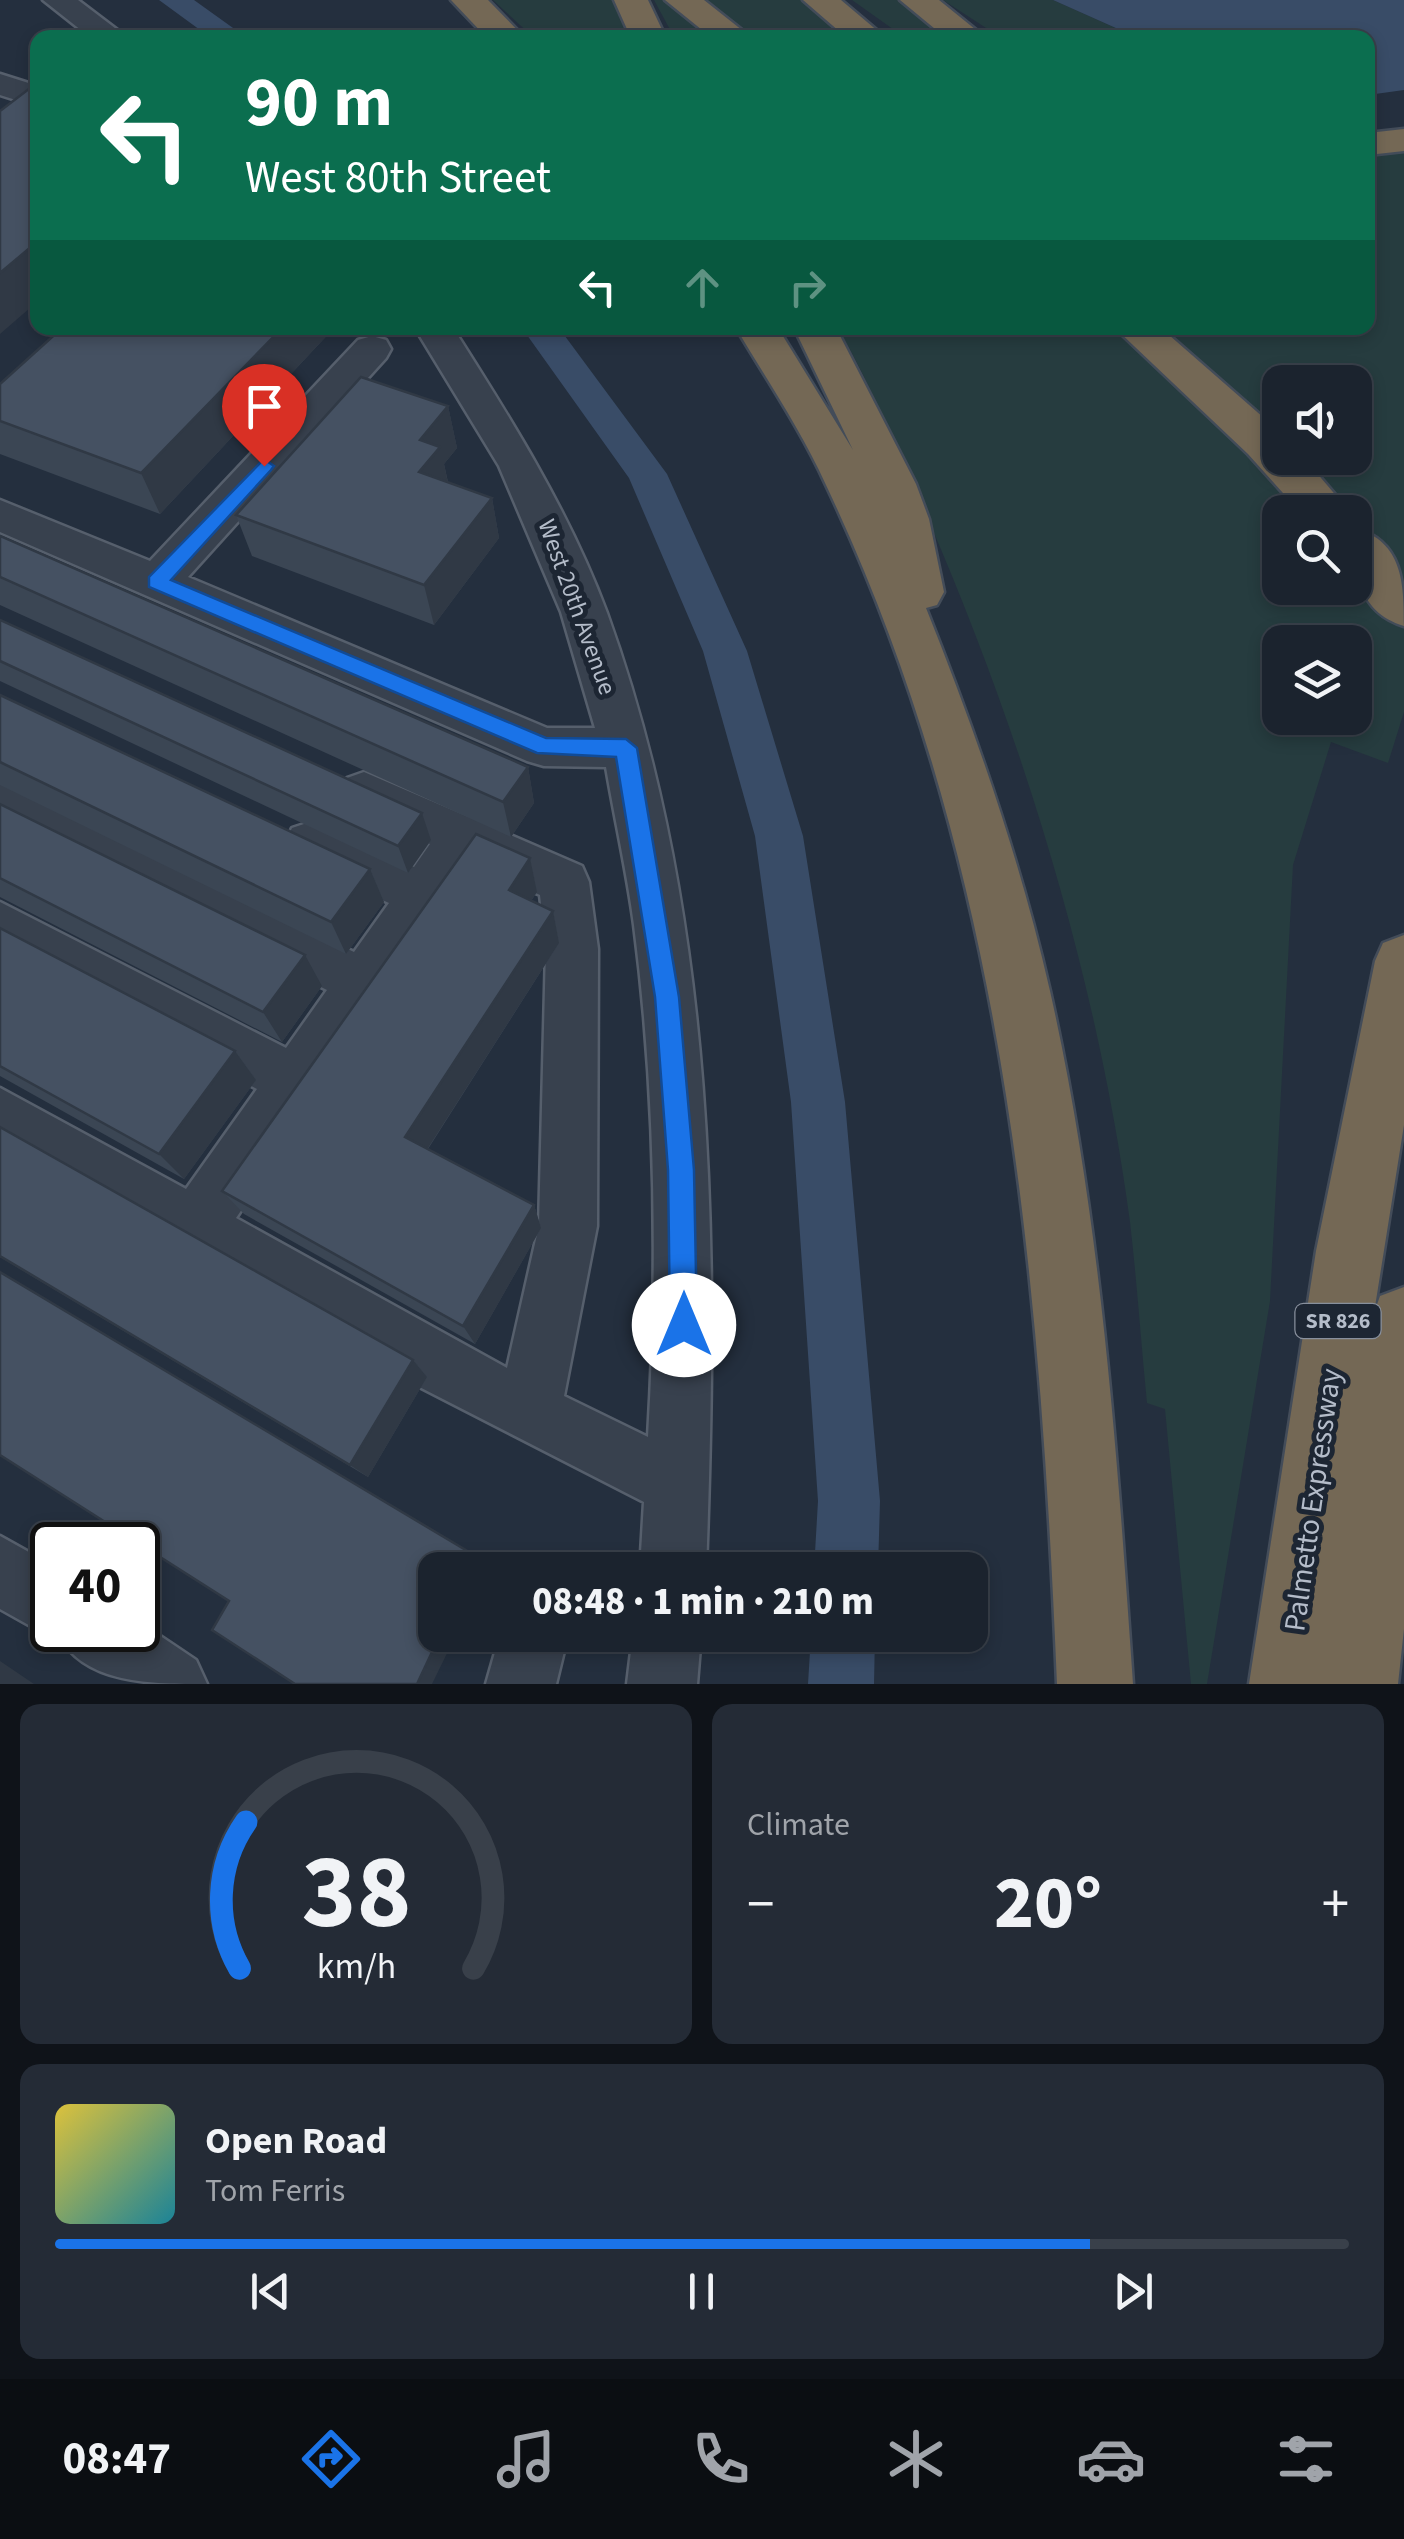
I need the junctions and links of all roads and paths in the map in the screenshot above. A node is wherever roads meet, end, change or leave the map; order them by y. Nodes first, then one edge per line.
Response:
1 (58, 0) edge
2 (468, 0) edge
3 (631, 0) edge
4 (682, 0) edge
5 (820, 0) edge
6 (918, 0) edge
7 (101, 30) edge
8 (500, 30) edge
9 (645, 30) edge
10 (724, 30) edge
11 (859, 30) edge
12 (958, 30) edge
13 (0, 84) edge
14 (29, 105) edge
15 (1404, 124) edge
16 (1375, 127) edge
17 (1404, 140) edge
18 (1375, 143) edge
19 (438, 335) edge
20 (760, 335) edge
21 (818, 335) edge
22 (1144, 335) edge
23 (372, 349) dead end
24 (1311, 495) edge
25 (0, 515) edge
26 (1372, 567) edge
27 (156, 582) junction
28 (1404, 606) edge
29 (943, 707) junction
30 (626, 748) junction
31 (321, 772) edge
32 (0, 804) edge
33 (265, 822) edge
34 (464, 836) junction
35 (424, 895) junction
36 (0, 924) edge
37 (1404, 961) edge
38 (363, 982) junction
39 (296, 1082) junction
40 (0, 1114) edge
41 (196, 1225) junction
42 (1404, 1320) edge
43 (529, 1413) junction
44 (678, 1485) junction
45 (673, 1552) edge
46 (0, 1569) edge
47 (30, 1589) edge
48 (124, 1652) edge
49 (529, 1652) edge
50 (665, 1652) edge
51 (172, 1684) edge
52 (521, 1684) edge
53 (662, 1684) edge
54 (1095, 1684) edge
55 (1288, 1684) edge
56 (1360, 1684) edge

1 - 7 street
2 - 8 highway
3 - 9 highway
4 - 10 highway
5 - 11 highway
6 - 12 highway
13 - 14 street
15 - 16 highway
17 - 18 highway
19 - 30 street, West 20th Avenue
20 - 29 highway
21 - 29 highway
22 - 24 highway
23 - 27 street
25 - 27 street
26 - 28 highway
27 - 30 street
29 - 54 highway
30 - 44 street, West 20th Avenue
31 - 34 street
32 - 38 street
33 - 35 street
34 - 35 street
34 - 43 street
35 - 38 street
36 - 39 street
37 - 55 highway, Palmetto Expressway / SR 826
38 - 39 street
39 - 41 street
40 - 41 street
41 - 43 street
42 - 56 highway
43 - 44 street
44 - 45 street, West 20th Avenue
46 - 47 street
48 - 51 street
49 - 52 street
50 - 53 street

